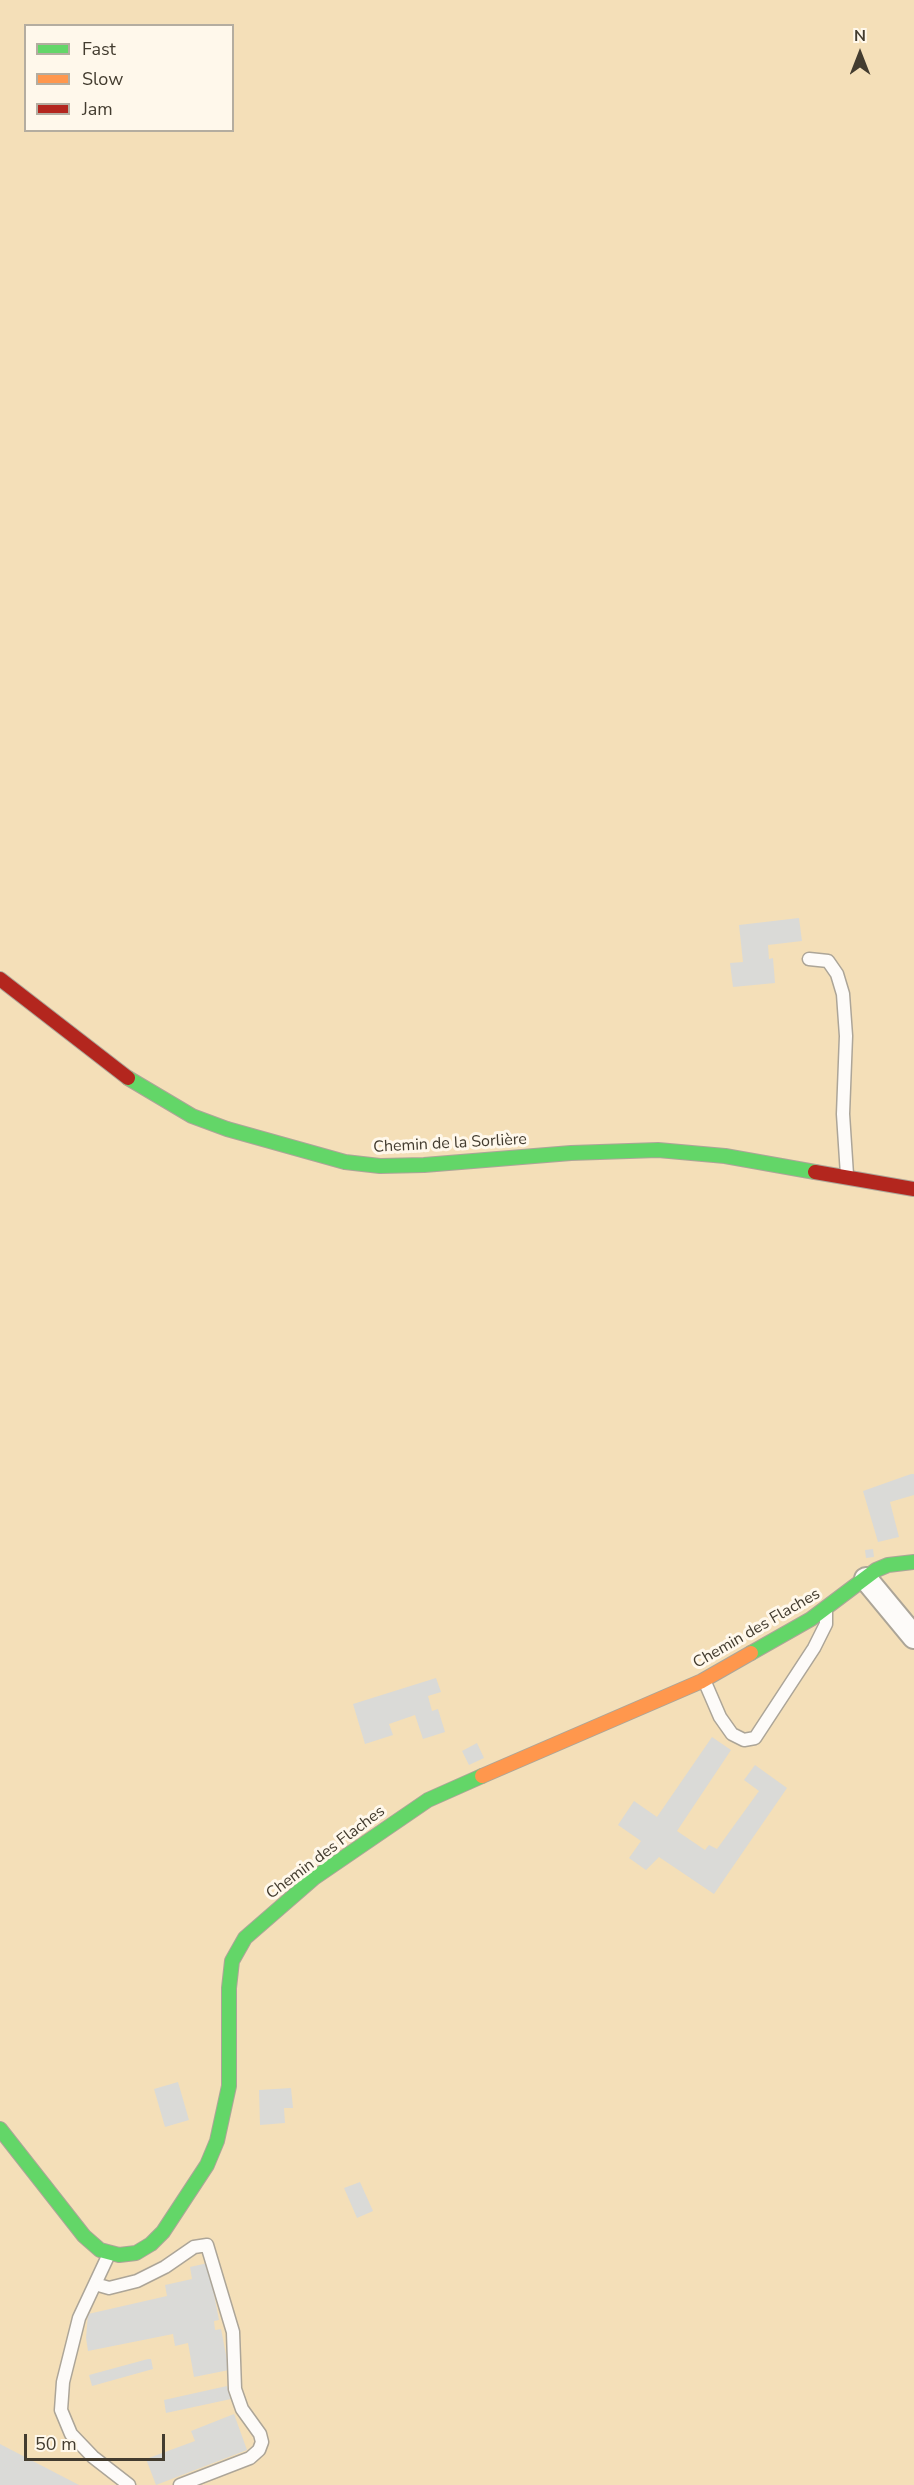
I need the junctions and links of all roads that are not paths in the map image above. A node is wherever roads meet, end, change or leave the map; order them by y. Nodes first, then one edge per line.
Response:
1 (809, 959) dead end
2 (0, 980) edge
3 (847, 1176) junction
4 (914, 1189) edge
5 (914, 1562) edge
6 (866, 1578) junction
7 (824, 1610) junction
8 (914, 1637) edge
9 (704, 1680) junction
10 (0, 2129) edge
11 (110, 2253) junction
12 (95, 2283) junction
13 (129, 2485) edge
14 (180, 2485) edge

1 - 3 lane
2 - 3 street, Chemin de la Sorlière
3 - 4 street, Chemin de la Sorlière
5 - 6 street, Chemin des Flaches
6 - 7 street, Chemin des Flaches
6 - 8 street
7 - 9 street, Chemin des Flaches
7 - 9 lane
9 - 11 street, Chemin des Flaches
10 - 11 street
11 - 12 lane
12 - 13 lane
12 - 14 lane

